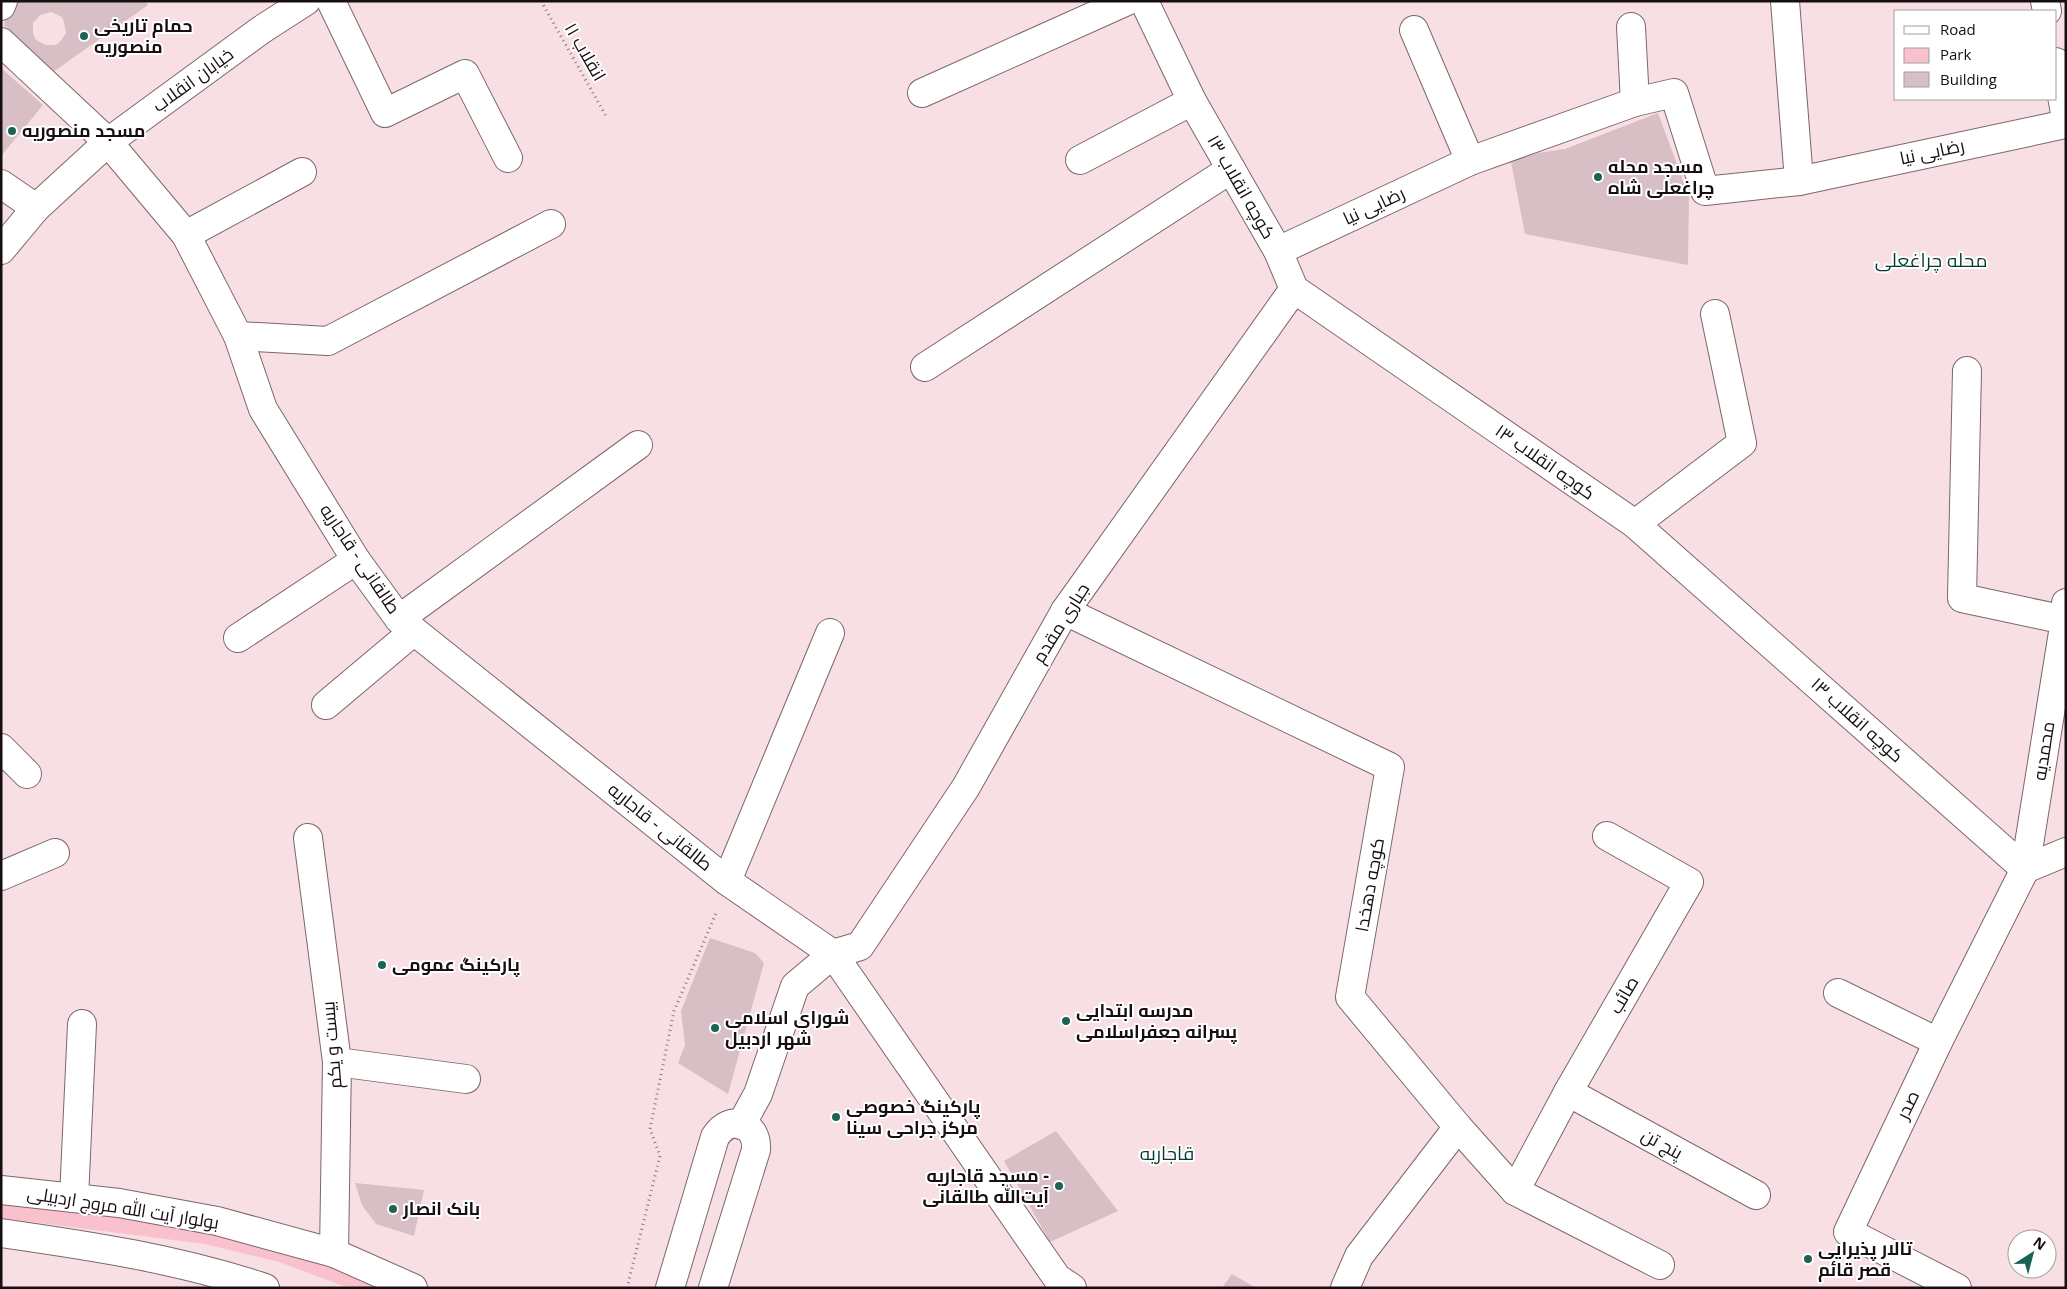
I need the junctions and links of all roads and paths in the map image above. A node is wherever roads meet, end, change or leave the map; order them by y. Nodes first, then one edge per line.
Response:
1 (3, 1) edge
2 (306, 1) edge
3 (331, 1) edge
4 (540, 1) edge
5 (1127, 1) edge
6 (1144, 1) edge
7 (1785, 1) edge
8 (1, 6) edge
9 (1631, 27) dead end
10 (1414, 30) dead end
11 (1, 42) edge
12 (2057, 68) edge
13 (922, 93) dead end
14 (1192, 101) junction
15 (1635, 102) junction
16 (606, 116) dead end
17 (2066, 120) edge
18 (2066, 124) edge
19 (108, 142) junction
20 (508, 158) dead end
21 (1080, 160) dead end
22 (1470, 161) junction
23 (1231, 169) junction
24 (302, 172) dead end
25 (1799, 181) junction
26 (1, 184) edge
27 (36, 208) junction
28 (551, 224) dead end
29 (186, 235) junction
30 (1, 250) edge
31 (1278, 251) junction
32 (1294, 289) junction
33 (1715, 314) dead end
34 (238, 336) junction
35 (925, 367) dead end
36 (1967, 371) dead end
37 (638, 445) dead end
38 (1635, 524) junction
39 (356, 560) junction
40 (1065, 611) junction
41 (2065, 612) edge
42 (407, 625) junction
43 (830, 633) dead end
44 (238, 638) dead end
45 (326, 705) dead end
46 (1, 748) edge
47 (27, 774) dead end
48 (1607, 836) dead end
49 (308, 838) dead end
50 (2066, 852) edge
51 (55, 853) dead end
52 (2025, 870) junction
53 (1, 876) edge
54 (727, 881) junction
55 (833, 954) junction
56 (1838, 993) dead end
57 (82, 1024) dead end
58 (1938, 1042) junction
59 (337, 1062) junction
60 (466, 1080) dead end
61 (1568, 1092) junction
62 (741, 1125) junction
63 (1458, 1127) junction
64 (1, 1190) edge
65 (1515, 1192) junction
66 (1756, 1195) dead end
67 (74, 1198) junction
68 (1, 1233) edge
69 (334, 1253) junction
70 (1660, 1265) dead end
71 (251, 1286) edge
72 (414, 1288) edge
73 (627, 1288) edge
74 (670, 1288) edge
75 (713, 1288) edge
76 (1072, 1288) edge
77 (1345, 1288) edge
78 (1956, 1288) edge

1 - 8 street
2 - 19 street, خیابان انقلاب
3 - 20 street
4 - 16 path, انقلاب ۱۱
5 - 13 street
6 - 14 street, کوچه انقلاب ۱۳
7 - 25 street
9 - 15 street
10 - 22 street
11 - 19 street, طالقانی - قاجاریه
12 - 17 street
14 - 21 street
14 - 23 street, کوچه انقلاب ۱۳
15 - 22 street, رضایی نیا
15 - 25 street, رضایی نیا
18 - 25 street, رضایی نیا
19 - 27 street, خیابان انقلاب
19 - 29 street, طالقانی - قاجاریه
22 - 31 street, رضایی نیا
23 - 31 street, کوچه انقلاب ۱۳
23 - 35 street
24 - 29 street
26 - 27 street
27 - 30 street, خیابان انقلاب
28 - 34 street
29 - 34 street, طالقانی - قاجاریه
31 - 32 street, کوچه انقلاب ۱۳
32 - 38 street, کوچه انقلاب ۱۳
32 - 40 street, جباری مقدم
33 - 38 street
34 - 39 street, طالقانی - قاجاریه
36 - 41 street
37 - 42 street
38 - 52 street, کوچه انقلاب ۱۳
39 - 42 street, طالقانی - قاجاریه
39 - 44 street
40 - 55 street, جباری مقدم
40 - 63 street, کوچه دهخدا
41 - 52 street, محمدیه
42 - 45 street
42 - 54 street, طالقانی - قاجاریه
43 - 54 street
46 - 47 street
48 - 61 street, صائب
49 - 59 street, بیست و یکم
50 - 52 street
51 - 53 street
52 - 58 street, صدر
54 - 55 street, طالقانی - قاجاریه
54 - 73 path, طالقانی - قاجاریه
55 - 62 street
55 - 76 street, طالقانی - قاجاریه
56 - 58 street
57 - 67 street
58 - 78 street, صدر
59 - 60 street
59 - 69 street, بیست و یکم
61 - 65 street, صائب
61 - 66 street, پنج تن
62 - 74 street
62 - 75 street
63 - 65 street
63 - 77 street
64 - 67 street, بولوار آیت الله مروج اردبیلی
65 - 70 street
67 - 69 street, بولوار آیت الله مروج اردبیلی
68 - 71 street
69 - 72 street, بولوار آیت الله مروج اردبیلی

